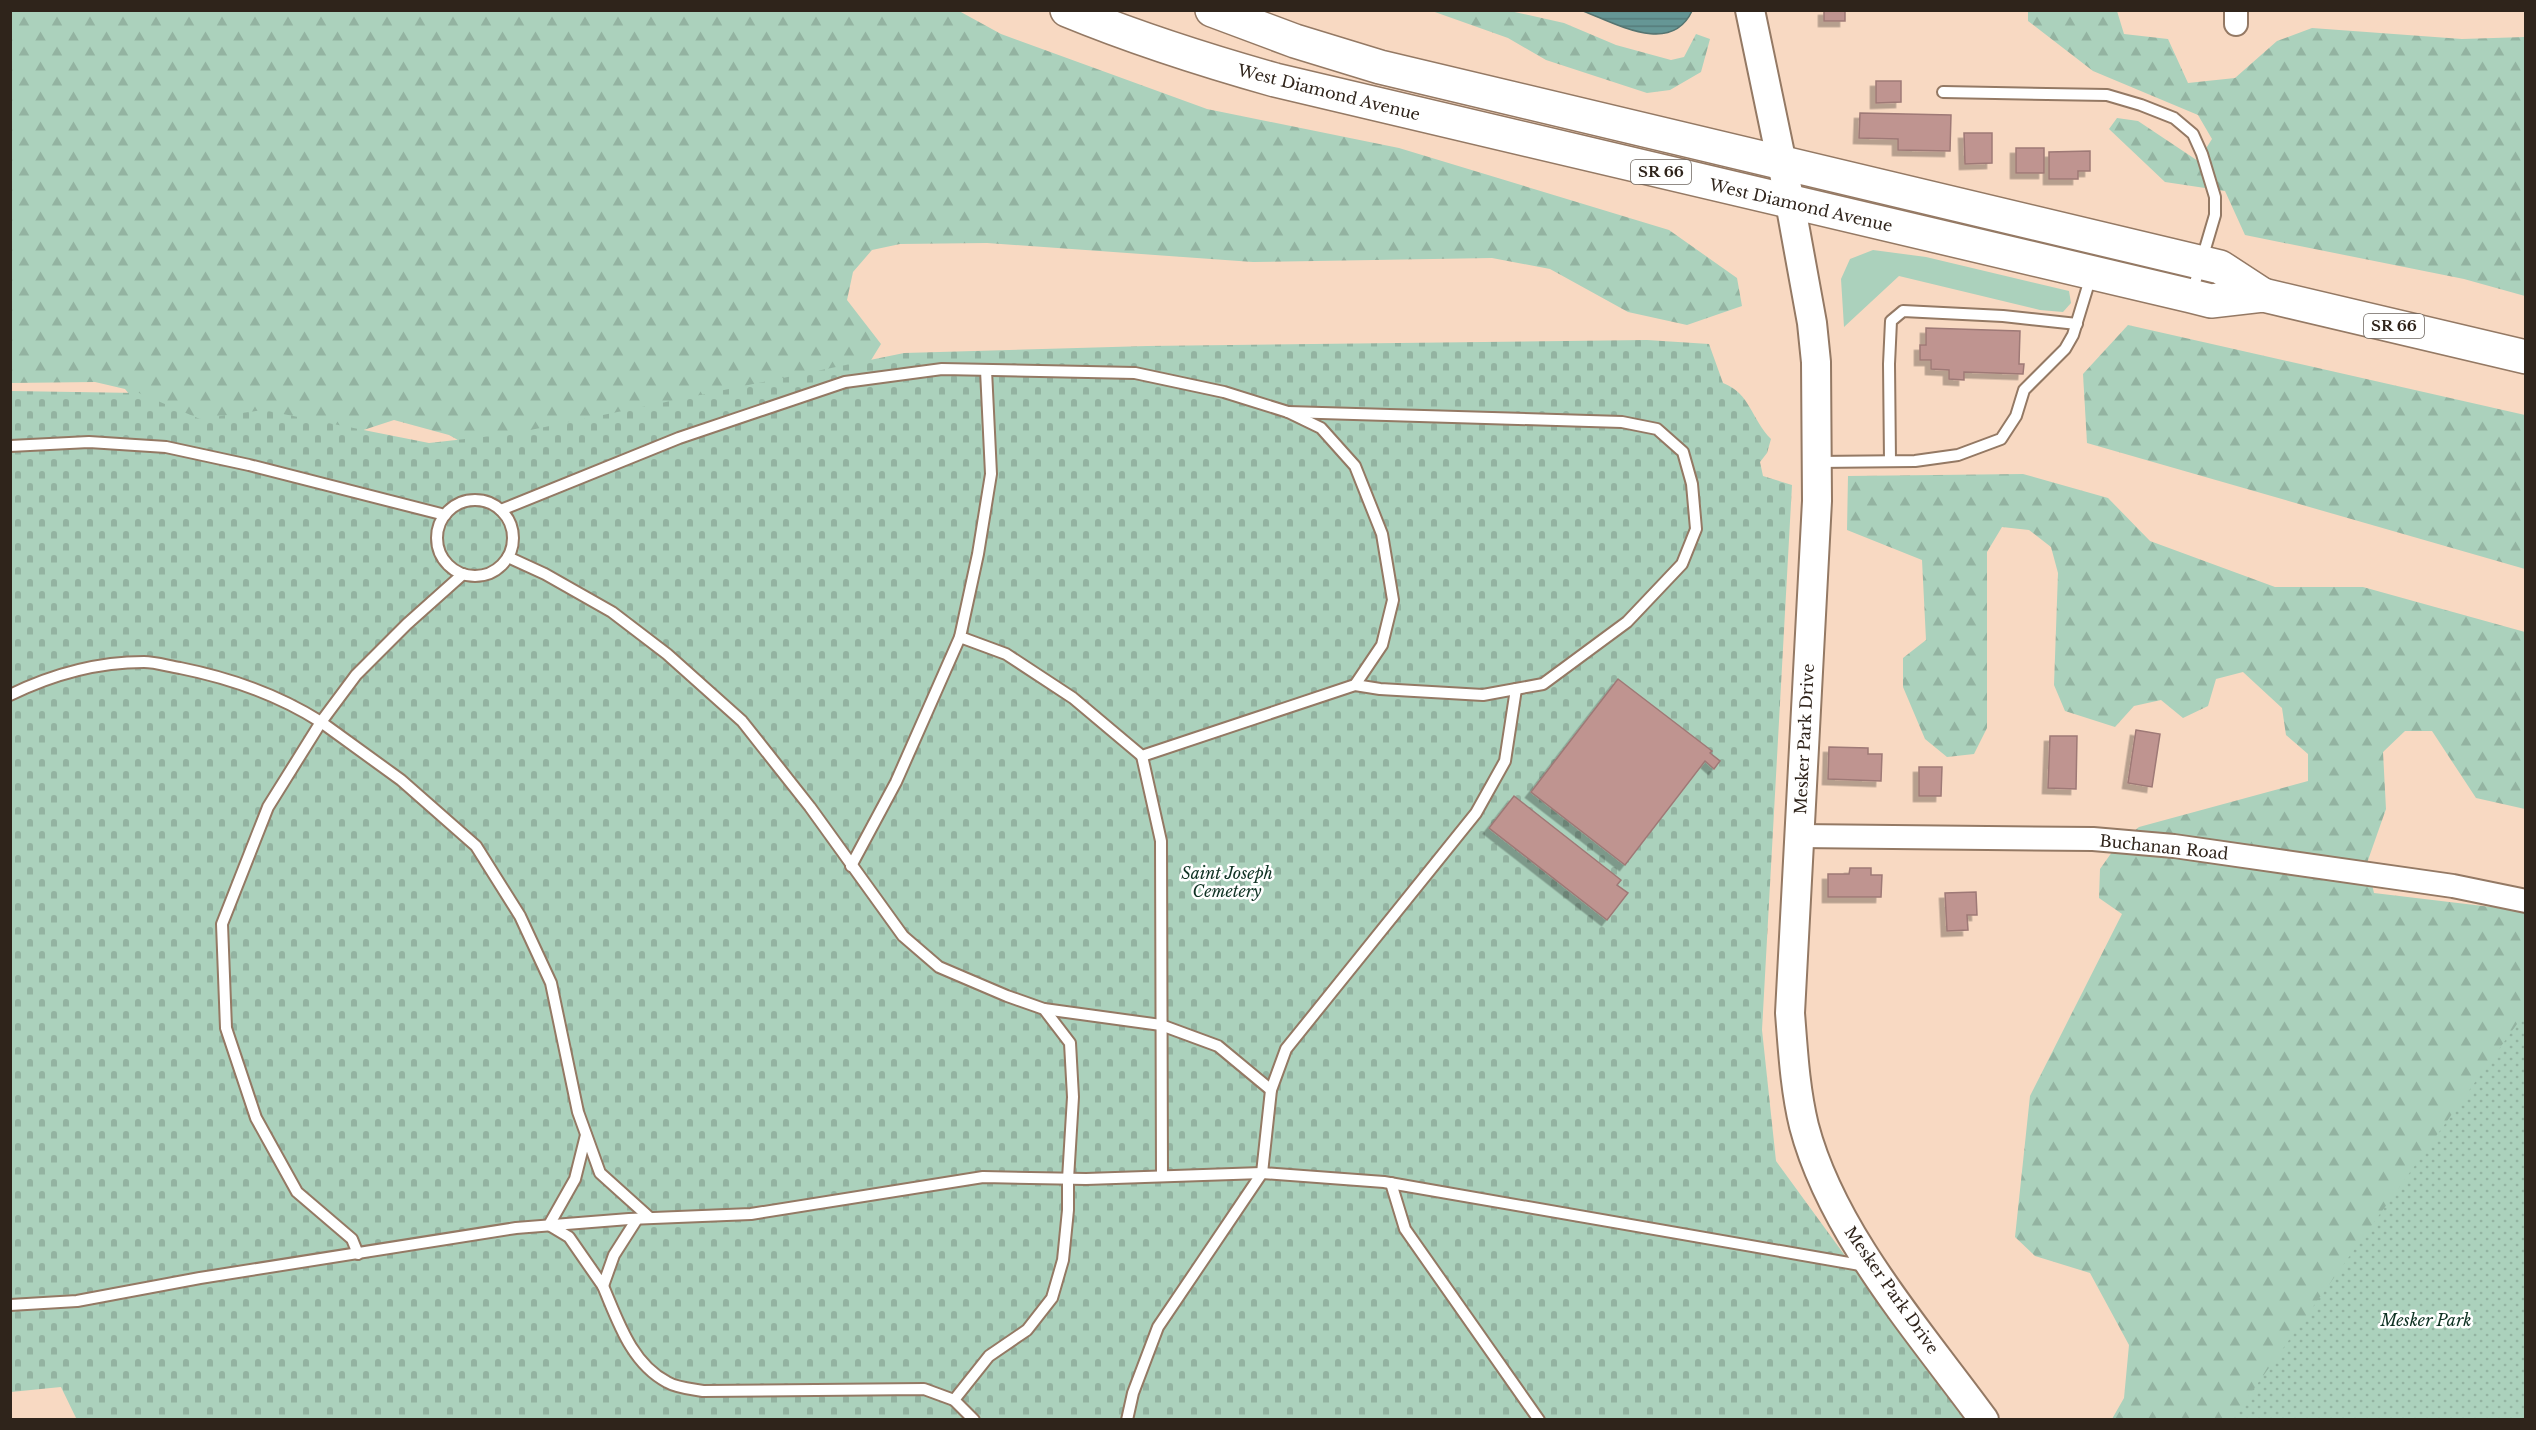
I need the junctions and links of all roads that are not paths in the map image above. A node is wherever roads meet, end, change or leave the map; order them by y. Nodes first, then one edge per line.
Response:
1 (1067, 10) edge
2 (1212, 10) edge
3 (1750, 10) edge
4 (1943, 92) dead end
5 (1782, 163) junction
6 (1790, 202) junction
7 (2205, 252) junction
8 (2092, 273) junction
9 (2263, 295) junction
10 (2192, 296) junction
11 (2077, 324) junction
12 (2526, 357) edge
13 (986, 369) junction
14 (1288, 412) junction
15 (10, 446) edge
16 (1890, 461) junction
17 (1817, 462) junction
18 (501, 510) junction
19 (445, 515) junction
20 (508, 557) junction
21 (463, 574) junction
22 (960, 637) junction
23 (1355, 685) junction
24 (1516, 689) junction
25 (10, 695) edge
26 (321, 722) junction
27 (1142, 756) junction
28 (1799, 836) junction
29 (851, 866) junction
30 (2526, 901) edge
31 (1044, 1009) junction
32 (1161, 1025) junction
33 (1271, 1090) junction
34 (586, 1135) junction
35 (1262, 1173) junction
36 (1162, 1176) junction
37 (1068, 1179) junction
38 (1391, 1183) junction
39 (650, 1218) junction
40 (637, 1219) junction
41 (549, 1225) junction
42 (358, 1254) junction
43 (1872, 1267) junction
44 (603, 1286) junction
45 (10, 1305) edge
46 (954, 1400) junction
47 (974, 1419) edge
48 (1127, 1419) edge
49 (1539, 1419) edge
50 (1984, 1419) edge

1 - 6 main road, West Diamond Avenue / SR 66
2 - 5 main road, West Diamond Avenue / SR 66
3 - 5 street, Mesker Park Drive
4 - 7 lane
5 - 6 street, Mesker Park Drive
5 - 7 main road, West Diamond Avenue / SR 66
6 - 8 main road, West Diamond Avenue / SR 66
6 - 17 street, Mesker Park Drive
7 - 9 main road, West Diamond Avenue / SR 66
7 - 10 lane
8 - 10 main road, West Diamond Avenue / SR 66
8 - 11 lane
9 - 10 main road, West Diamond Avenue / SR 66
9 - 12 main road, West Diamond Avenue / SR 66
11 - 16 lane
11 - 16 lane
13 - 14 lane
13 - 18 lane
13 - 22 lane
14 - 23 lane
14 - 24 lane
15 - 19 lane
16 - 17 lane
17 - 28 street, Mesker Park Drive
18 - 19 lane
18 - 20 lane
19 - 21 lane
20 - 21 lane
20 - 29 lane
21 - 26 lane
22 - 27 lane
22 - 29 lane
23 - 24 lane
23 - 27 lane
24 - 33 lane
25 - 26 lane
26 - 34 lane
26 - 42 lane
27 - 32 lane
28 - 30 street, Buchanan Road
28 - 43 street, Mesker Park Drive
29 - 31 lane
31 - 32 lane
31 - 37 lane
32 - 33 lane
32 - 36 lane
33 - 35 lane
34 - 39 lane
34 - 41 lane
35 - 36 lane
35 - 38 lane
35 - 48 lane
36 - 37 lane
37 - 39 lane
37 - 46 lane
38 - 43 lane
38 - 49 lane
39 - 40 lane
40 - 41 lane
40 - 44 lane
41 - 42 lane
41 - 44 lane
42 - 45 lane
43 - 50 street, Mesker Park Drive
44 - 46 lane
46 - 47 lane

